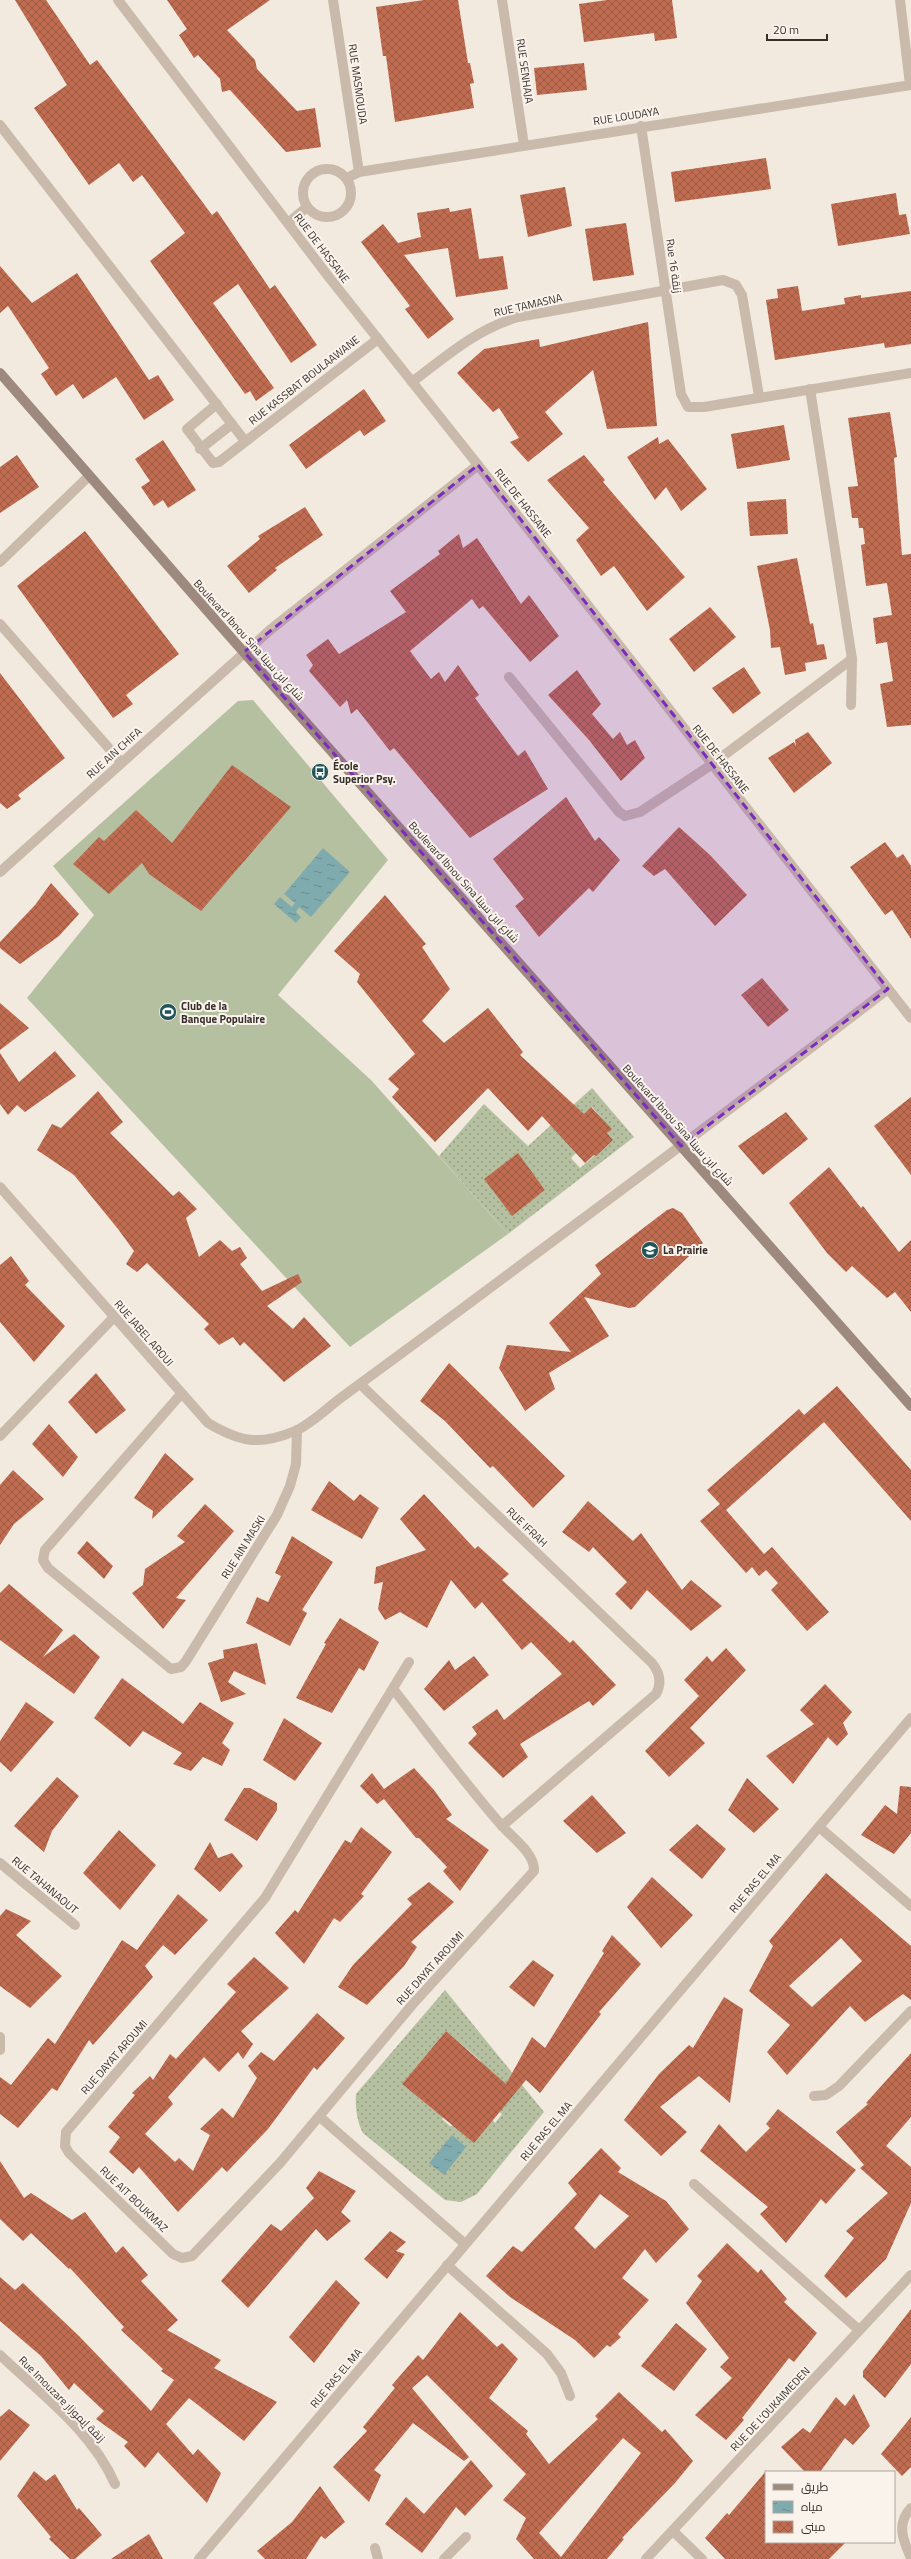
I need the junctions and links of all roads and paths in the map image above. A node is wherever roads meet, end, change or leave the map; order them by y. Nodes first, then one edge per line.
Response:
1 (118, 0) edge
2 (333, 0) edge
3 (502, 0) edge
4 (900, 0) edge
5 (911, 85) edge
6 (0, 125) edge
7 (641, 126) junction
8 (524, 145) junction
9 (359, 172) junction
10 (347, 178) junction
11 (308, 207) junction
12 (288, 223) junction
13 (665, 291) junction
14 (378, 339) junction
15 (0, 373) edge
16 (911, 374) edge
17 (412, 382) junction
18 (810, 389) junction
19 (759, 396) junction
20 (216, 404) junction
21 (232, 424) junction
22 (245, 441) junction
23 (200, 449) junction
24 (478, 465) junction
25 (89, 476) junction
26 (0, 562) edge
27 (0, 624) edge
28 (244, 652) junction
29 (852, 659) junction
30 (509, 677) dead end
31 (851, 705) dead end
32 (122, 762) junction
33 (711, 765) junction
34 (2, 866) edge
35 (888, 990) junction
36 (911, 1018) edge
37 (682, 1146) junction
38 (1, 1190) edge
39 (114, 1317) junction
40 (360, 1384) junction
41 (181, 1394) junction
42 (911, 1406) edge
43 (297, 1430) junction
44 (0, 1436) edge
45 (409, 1662) dead end
46 (394, 1690) junction
47 (911, 1718) edge
48 (502, 1826) junction
49 (819, 1826) junction
50 (0, 1864) edge
51 (911, 1906) edge
52 (75, 1926) dead end
53 (911, 2011) edge
54 (0, 2037) edge
55 (0, 2050) edge
56 (814, 2096) dead end
57 (320, 2117) junction
58 (65, 2146) joint
59 (694, 2184) dead end
60 (465, 2244) junction
61 (192, 2256) joint
62 (447, 2265) junction
63 (911, 2275) edge
64 (859, 2330) junction
65 (0, 2355) edge
66 (570, 2396) dead end
67 (115, 2484) dead end
68 (911, 2508) edge
69 (673, 2530) junction
70 (466, 2537) dead end
71 (375, 2548) dead end
72 (911, 2558) edge
73 (198, 2559) edge
74 (378, 2559) edge
75 (444, 2559) edge
76 (646, 2559) edge
77 (702, 2559) edge

1 - 12 street, RUE DE HASSANE
2 - 9 street, RUE MASMOUDA
3 - 8 street, RUE SENHAJA
4 - 5 street
5 - 7 street, RUE LOUDAYA
6 - 20 street
7 - 8 street, RUE LOUDAYA
7 - 13 street, Rue 16 زنقة
8 - 9 street, RUE LOUDAYA
9 - 10 street, RUE LOUDAYA
10 - 11 street
10 - 11 street
11 - 12 street
12 - 14 street, RUE DE HASSANE
13 - 17 street, RUE TAMASNA
13 - 19 street, RUE TAMASNA
13 - 19 street, Rue 16 زنقة
14 - 17 street, RUE DE HASSANE
14 - 22 street, RUE KASSBAT BOULAAWANE
15 - 25 main road, Boulevard Ibnou Sina شارع ابن سينا
16 - 18 street
17 - 24 street, RUE DE HASSANE
18 - 19 street
18 - 29 street
20 - 21 street
20 - 23 street, RUE KASSBAT BOULAAWANE
21 - 22 street
21 - 23 street
22 - 23 street, RUE KASSBAT BOULAAWANE
24 - 28 street, RUE AIN CHIFA
24 - 33 street, RUE DE HASSANE
25 - 26 street
25 - 28 main road, Boulevard Ibnou Sina شارع ابن سينا
27 - 32 street
28 - 32 street, RUE AIN CHIFA
28 - 37 main road, Boulevard Ibnou Sina شارع ابن سينا
29 - 31 street
29 - 33 street
30 - 33 street
32 - 34 street, RUE AIN CHIFA
33 - 35 street, RUE DE HASSANE
35 - 36 street, RUE DE HASSANE
35 - 37 street, RUE JABEL AROUI
37 - 40 street, RUE JABEL AROUI
37 - 42 main road, Boulevard Ibnou Sina شارع ابن سينا
38 - 39 street, RUE JABEL AROUI
39 - 41 street, RUE JABEL AROUI
39 - 44 street
40 - 43 street, RUE JABEL AROUI
40 - 48 street, RUE IFRAH
41 - 43 street, RUE JABEL AROUI
41 - 43 street, RUE AIN MASKI
45 - 46 street, RUE DAYAT AROUMI
46 - 48 street, RUE DAYAT AROUMI
46 - 58 street, RUE DAYAT AROUMI
47 - 49 street, RUE RAS EL MA
48 - 57 street, RUE DAYAT AROUMI
49 - 51 street
49 - 60 street, RUE RAS EL MA
50 - 52 street, RUE TAHANAOUT
53 - 56 street
54 - 55 street
57 - 60 street
57 - 61 street, RUE DAYAT AROUMI
58 - 61 street, RUE AIT BOUKMAZ
59 - 64 street
60 - 62 street, RUE RAS EL MA
62 - 66 street
62 - 73 street, RUE RAS EL MA
63 - 64 street, RUE DE L'OUKAIMEDEN
64 - 69 street, RUE DE L'OUKAIMEDEN
65 - 67 street, Rue Imouzare زنقة إيموزار
68 - 72 street
69 - 76 street, RUE DE L'OUKAIMEDEN
69 - 77 street
70 - 75 street
71 - 74 street

